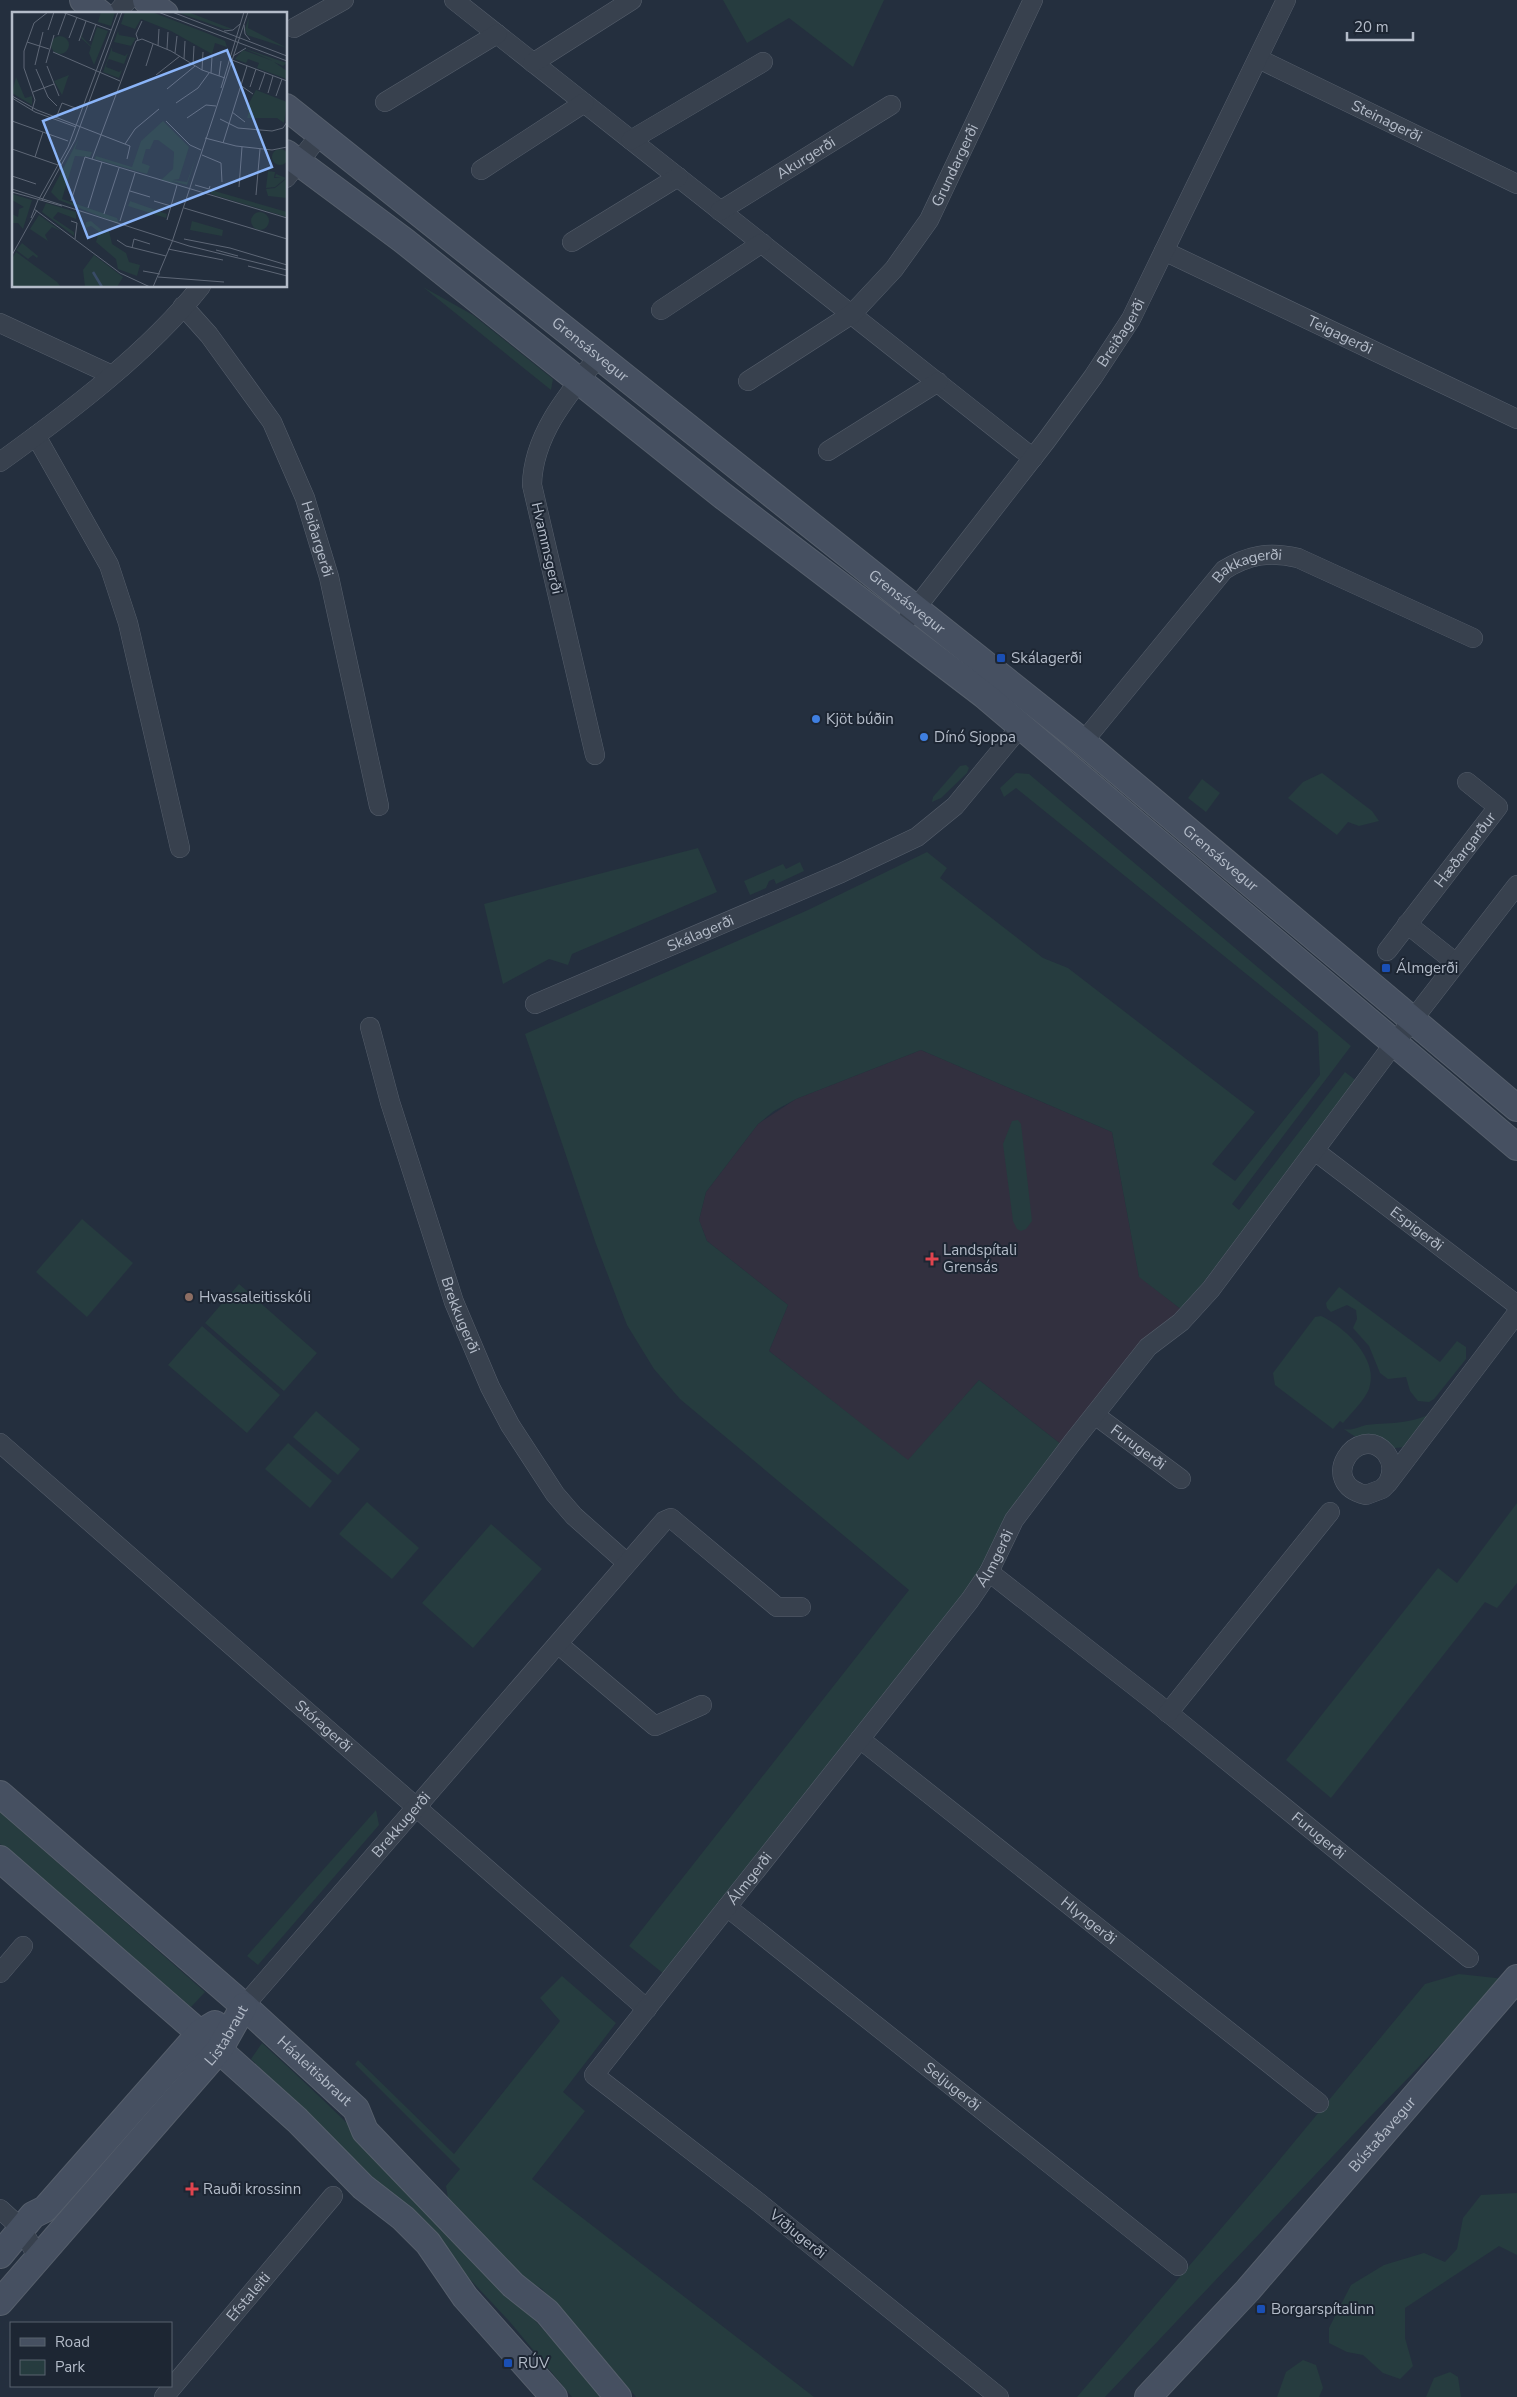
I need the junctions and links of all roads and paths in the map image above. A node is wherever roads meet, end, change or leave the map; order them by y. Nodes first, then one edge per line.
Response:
1 (83, 0) edge
2 (128, 0) edge
3 (146, 0) edge
4 (344, 0) edge
5 (632, 0) edge
6 (1033, 0) edge
7 (1286, 0) edge
8 (458, 1) edge
9 (98, 12) edge
10 (118, 12) edge
11 (162, 12) edge
12 (294, 28) dead end
13 (497, 34) junction
14 (1258, 59) junction
15 (763, 62) dead end
16 (533, 63) junction
17 (385, 102) dead end
18 (584, 103) junction
19 (891, 105) dead end
20 (288, 109) edge
21 (320, 135) junction
22 (631, 140) junction
23 (290, 165) edge
24 (481, 170) dead end
25 (678, 177) junction
26 (1517, 184) edge
27 (720, 211) junction
28 (572, 242) dead end
29 (762, 244) junction
30 (1164, 251) junction
31 (194, 288) edge
32 (183, 306) junction
33 (660, 310) dead end
34 (852, 314) junction
35 (0, 323) edge
36 (598, 356) junction
37 (112, 375) junction
38 (579, 381) junction
39 (748, 381) dead end
40 (938, 382) junction
41 (1517, 419) edge
42 (36, 436) junction
43 (828, 451) dead end
44 (5, 452) edge
45 (1033, 458) junction
46 (915, 609) junction
47 (900, 631) junction
48 (1473, 638) dead end
49 (1022, 726) junction
50 (1082, 742) junction
51 (595, 755) dead end
52 (1467, 782) dead end
53 (379, 806) dead end
54 (180, 848) dead end
55 (1517, 885) edge
56 (1407, 924) junction
57 (1387, 951) dead end
58 (1456, 963) junction
59 (535, 1004) dead end
60 (1413, 1020) junction
61 (370, 1027) dead end
62 (1395, 1043) junction
63 (1517, 1108) edge
64 (1517, 1148) edge
65 (1315, 1151) junction
66 (1517, 1305) edge
67 (1517, 1313) edge
68 (1095, 1415) junction
69 (0, 1443) edge
70 (1180, 1479) dead end
71 (1388, 1483) dead end
72 (1330, 1512) dead end
73 (627, 1564) junction
74 (989, 1572) junction
75 (801, 1606) dead end
76 (558, 1644) junction
77 (702, 1705) dead end
78 (1168, 1713) junction
79 (860, 1739) junction
80 (0, 1794) edge
81 (416, 1806) junction
82 (0, 1860) edge
83 (727, 1907) junction
84 (23, 1946) dead end
85 (1470, 1958) dead end
86 (0, 1973) edge
87 (1517, 1978) edge
88 (244, 2006) junction
89 (647, 2009) junction
90 (210, 2041) junction
91 (594, 2075) joint
92 (1319, 2103) dead end
93 (334, 2196) dead end
94 (0, 2209) edge
95 (22, 2228) junction
96 (0, 2255) edge
97 (38, 2258) junction
98 (1178, 2266) dead end
99 (1248, 2290) junction
100 (0, 2302) edge
101 (164, 2397) edge
102 (554, 2397) edge
103 (618, 2397) edge
104 (999, 2397) edge
105 (1148, 2397) edge
106 (1170, 2397) edge

1 - 9 main road
2 - 10 street
3 - 11 main road
4 - 12 street
5 - 16 street
6 - 34 street, Grundargerði
7 - 14 street, Breiðagerði
8 - 13 street
13 - 16 street
13 - 17 street
14 - 26 street, Steinagerði
14 - 30 street, Breiðagerði
15 - 22 street
16 - 18 street
18 - 22 street
18 - 24 street
19 - 27 street, Akurgerði
20 - 21 main road, Grensásvegur
21 - 23 street
21 - 36 main road, Grensásvegur
22 - 25 street
23 - 38 main road, Grensásvegur
25 - 27 street
25 - 28 street
27 - 29 street
29 - 33 street
29 - 34 street
30 - 41 street, Teigagerði
30 - 45 street, Breiðagerði
31 - 32 street
32 - 37 street
32 - 53 street, Heiðargerði
34 - 39 street
34 - 40 street
35 - 37 street
36 - 38 street, Hvammsgerði
36 - 46 main road, Grensásvegur
37 - 42 street
38 - 47 main road, Grensásvegur
38 - 51 street, Hvammsgerði
40 - 43 street
40 - 45 street
42 - 44 street
42 - 54 street
45 - 46 street, Breiðagerði
46 - 47 street, Breiðagerði
46 - 50 main road, Grensásvegur
47 - 49 main road, Grensásvegur
48 - 50 street, Bakkagerði
49 - 59 street, Skálagerði
49 - 62 main road, Grensásvegur
50 - 60 main road, Grensásvegur
52 - 56 street, Hæðargarður
55 - 58 street
56 - 57 street, Hæðargarður
56 - 58 street
58 - 60 street
60 - 62 street
60 - 63 main road, Grensásvegur
61 - 73 street, Brekkugerði
62 - 64 main road, Grensásvegur
62 - 65 street, Álmgerði
65 - 66 street, Espigerði
65 - 68 street, Álmgerði
67 - 71 street
68 - 70 street, Furugerði
68 - 74 street, Álmgerði
69 - 81 street, Stóragerði
72 - 78 street
73 - 75 street, Brekkugerði
73 - 76 street, Brekkugerði
74 - 78 street, Furugerði
74 - 79 street, Álmgerði
76 - 77 street
76 - 81 street, Brekkugerði
78 - 85 street, Furugerði
79 - 83 street, Álmgerði
79 - 92 street, Hlyngerði
80 - 88 main road, Háaleitisbraut
81 - 88 street, Brekkugerði
81 - 89 street, Stóragerði
82 - 90 main road
83 - 89 street, Álmgerði
83 - 98 street, Seljugerði
84 - 86 street
87 - 99 main road, Bústaðavegur
88 - 90 main road, Listabraut
88 - 103 main road, Háaleitisbraut
89 - 91 street, Álmgerði
90 - 95 main road, Listabraut
90 - 97 main road, Listabraut
90 - 102 main road
91 - 104 street, Viðjugerði
93 - 101 street, Efstaleiti
94 - 95 street
95 - 96 main road, Listabraut
95 - 97 street
97 - 100 main road, Listabraut
99 - 105 main road, Bústaðavegur
99 - 106 main road, Bústaðavegur

